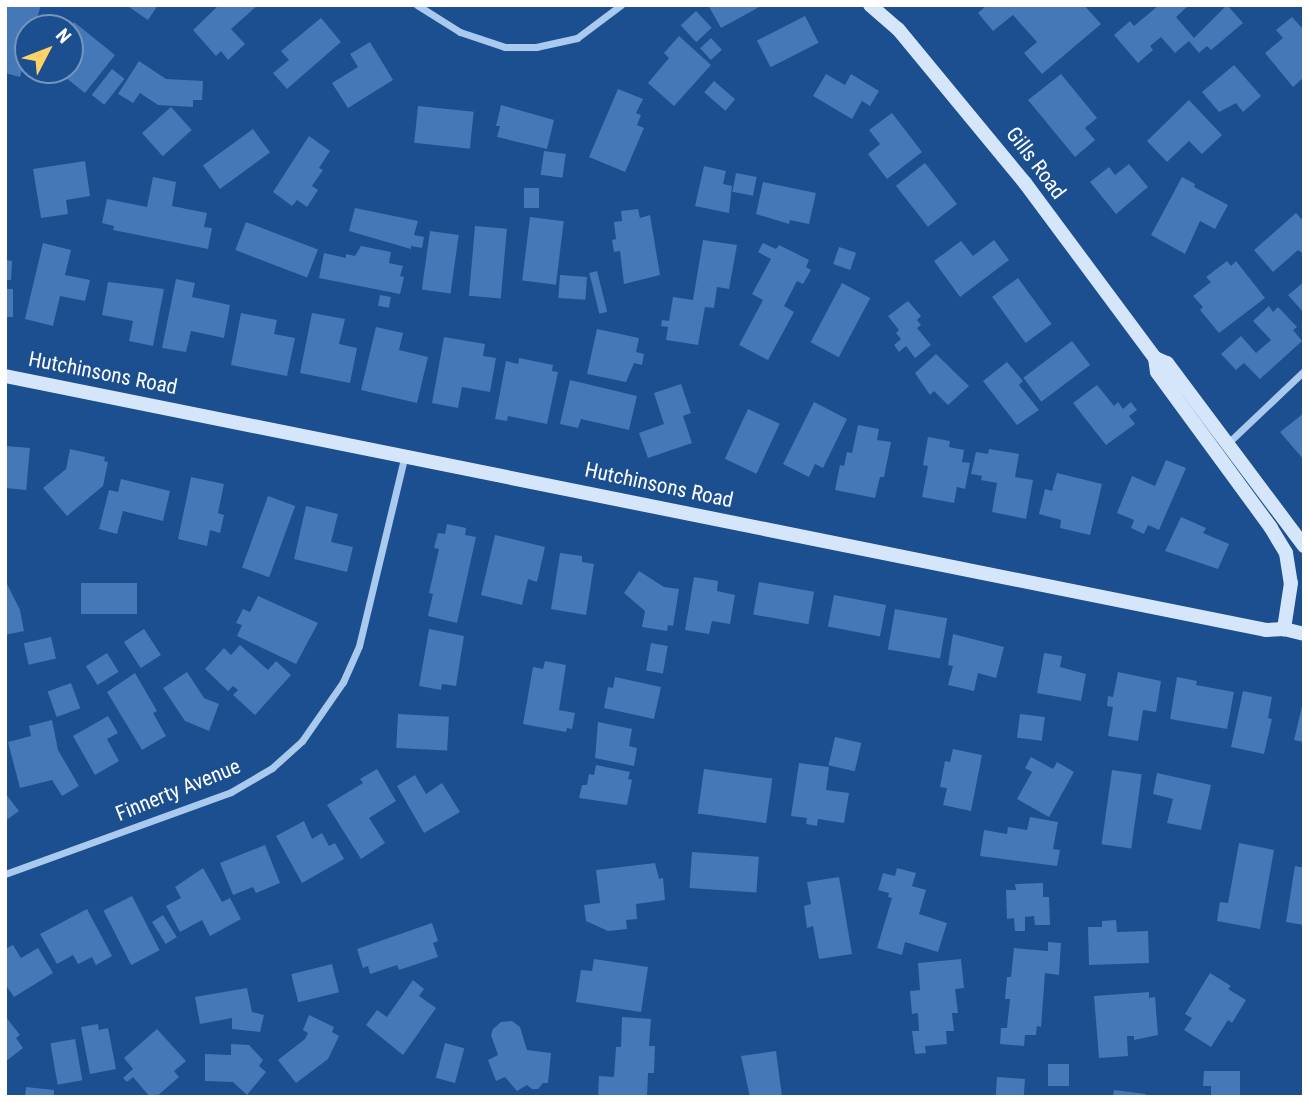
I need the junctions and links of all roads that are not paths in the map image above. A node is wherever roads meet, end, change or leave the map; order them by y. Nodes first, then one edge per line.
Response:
1 (417, 5) edge
2 (621, 5) edge
3 (870, 5) edge
4 (1154, 358) junction
5 (1304, 371) edge
6 (5, 376) edge
7 (1228, 443) junction
8 (405, 455) junction
9 (1304, 546) edge
10 (1284, 629) junction
11 (1304, 634) edge
12 (5, 874) edge

1 - 2 street
3 - 4 street, Gills Road
4 - 7 street, Gills Road
4 - 10 street, Gills Road
5 - 7 street
6 - 8 street, Hutchinsons Road
7 - 9 street, Gills Road
8 - 10 street, Hutchinsons Road
8 - 12 street, Finnerty Avenue
10 - 11 street, Hutchinsons Road

